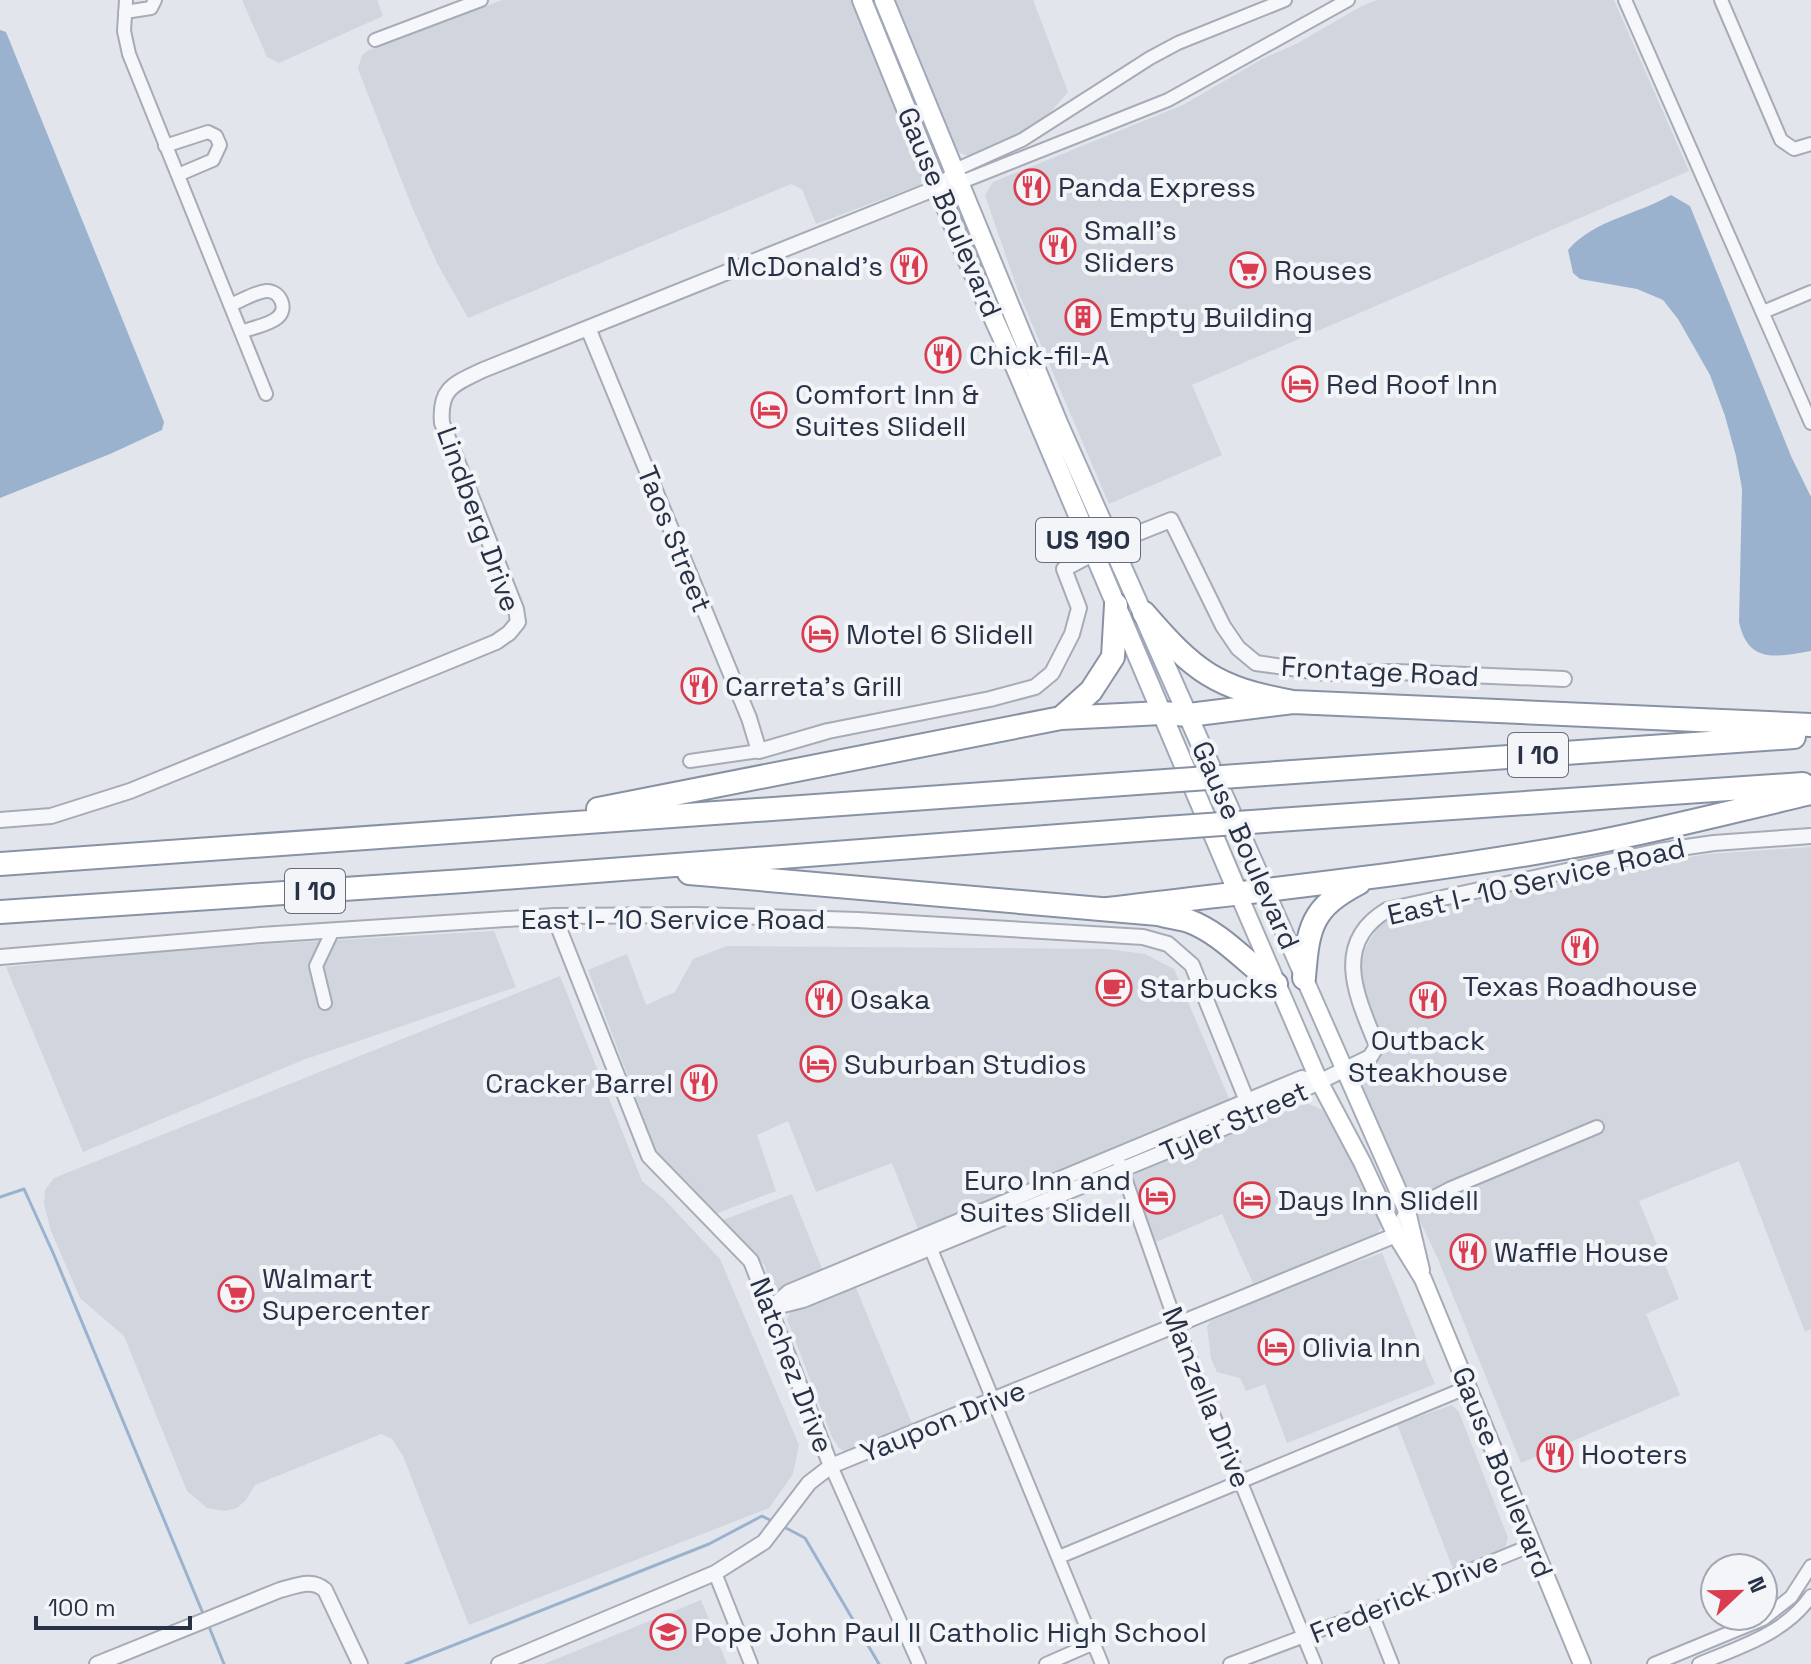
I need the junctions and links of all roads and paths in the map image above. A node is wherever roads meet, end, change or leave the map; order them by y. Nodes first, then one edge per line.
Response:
1 (155, 0) edge
2 (481, 0) edge
3 (862, 0) edge
4 (884, 0) edge
5 (1285, 0) edge
6 (1348, 0) edge
7 (1625, 0) edge
8 (1721, 0) edge
9 (126, 6) edge
10 (375, 40) dead end
11 (1811, 144) edge
12 (165, 146) junction
13 (178, 175) junction
14 (957, 177) junction
15 (939, 187) junction
16 (1811, 292) edge
17 (230, 305) junction
18 (1763, 312) junction
19 (588, 328) junction
20 (241, 332) junction
21 (266, 394) dead end
22 (1047, 419) junction
23 (1811, 423) edge
24 (1113, 543) junction
25 (1095, 554) junction
26 (1116, 605) junction
27 (1144, 613) junction
28 (1564, 679) dead end
29 (1293, 702) junction
30 (1162, 713) junction
31 (1189, 715) junction
32 (1061, 718) junction
33 (1811, 725) edge
34 (1811, 735) edge
35 (759, 751) junction
36 (690, 761) dead end
37 (1811, 783) edge
38 (1811, 793) edge
39 (0, 820) edge
40 (511, 827) junction
41 (1811, 836) edge
42 (0, 864) edge
43 (630, 867) junction
44 (1365, 880) junction
45 (1265, 889) junction
46 (1238, 893) junction
47 (1108, 909) junction
48 (0, 912) edge
49 (554, 916) junction
50 (333, 930) junction
51 (0, 957) edge
52 (1304, 978) junction
53 (1276, 984) junction
54 (325, 1003) dead end
55 (1346, 1070) junction
56 (1320, 1083) junction
57 (1247, 1101) junction
58 (1597, 1127) dead end
59 (1120, 1162) junction
60 (1407, 1211) junction
61 (1396, 1235) junction
62 (928, 1241) junction
63 (1423, 1279) junction
64 (771, 1308) junction
65 (1177, 1326) junction
66 (1468, 1387) junction
67 (994, 1400) junction
68 (831, 1466) junction
69 (1241, 1481) junction
70 (1532, 1545) junction
71 (1059, 1557) junction
72 (1811, 1566) edge
73 (715, 1573) junction
74 (1811, 1596) edge
75 (1371, 1611) junction
76 (1305, 1636) junction
77 (1094, 1643) junction
78 (97, 1664) edge
79 (360, 1664) edge
80 (499, 1664) edge
81 (751, 1664) edge
82 (919, 1664) edge
83 (1046, 1664) edge
84 (1102, 1664) edge
85 (1230, 1664) edge
86 (1315, 1664) edge
87 (1392, 1664) edge
88 (1582, 1664) edge
89 (1654, 1664) edge
90 (1699, 1664) edge

1 - 9 street
2 - 10 street
3 - 15 main road, Gause Boulevard / US 190
4 - 14 main road, Gause Boulevard / US 190
5 - 14 street
6 - 14 street
7 - 18 street
8 - 11 street
9 - 12 street
12 - 13 street
12 - 13 street
13 - 17 street
14 - 15 street
14 - 22 main road, Gause Boulevard / US 190
15 - 19 street, Lindberg Drive
15 - 22 main road, Gause Boulevard / US 190
16 - 18 street
17 - 20 street
17 - 20 street
18 - 23 street
19 - 35 street, Taos Street
19 - 39 street, Lindberg Drive
20 - 21 street
22 - 24 main road, Gause Boulevard / US 190
22 - 25 main road, Gause Boulevard / US 190
24 - 25 street, Frontage Road
24 - 27 main road, Gause Boulevard / US 190
24 - 28 street, Frontage Road
25 - 26 main road, Gause Boulevard / US 190
25 - 35 street, Frontage Road
26 - 30 main road, Gause Boulevard / US 190
26 - 32 highway
27 - 29 highway
27 - 31 main road, Gause Boulevard / US 190
29 - 31 highway
29 - 33 highway
30 - 31 highway
30 - 32 highway
30 - 46 main road, Gause Boulevard / US 190
31 - 45 main road, Gause Boulevard / US 190
32 - 40 highway
34 - 40 highway, I 10, bridge
35 - 36 street
37 - 43 highway, I 10, bridge
38 - 44 highway
40 - 42 highway, I 10
41 - 55 street, East I- 10 Service Road
43 - 47 highway
43 - 48 highway, I 10
44 - 45 highway
44 - 52 highway
45 - 46 highway
45 - 52 main road, Gause Boulevard / US 190
46 - 47 highway
46 - 53 main road, Gause Boulevard / US 190
47 - 53 highway
49 - 50 street, East I- 10 Service Road
49 - 57 street, East I- 10 Service Road
49 - 64 street, Natchez Drive
50 - 51 street, East I- 10 Service Road
50 - 54 street
52 - 55 main road, Gause Boulevard / US 190
53 - 56 main road, Gause Boulevard / US 190
55 - 56 street, East I- 10 Service Road
55 - 60 main road, Gause Boulevard / US 190
56 - 57 street, Tyler Street
56 - 59 street, Tyler Street
56 - 61 main road, Gause Boulevard / US 190
57 - 59 street, Tyler Street
58 - 60 street
59 - 62 street, Tyler Street
59 - 65 street, Manzella Drive
60 - 61 street
60 - 63 main road, Gause Boulevard / US 190
61 - 63 main road, Gause Boulevard / US 190
61 - 65 street, Yaupon Drive
62 - 64 street, Tyler Street
62 - 67 street
63 - 66 main road, Gause Boulevard / US 190
64 - 68 street, Natchez Drive
65 - 67 street, Yaupon Drive
65 - 69 street, Manzella Drive
66 - 69 street
66 - 70 main road, Gause Boulevard / US 190
67 - 68 street, Yaupon Drive
67 - 71 street
68 - 73 street, Yaupon Drive
68 - 82 street, Natchez Drive
69 - 71 street
69 - 76 street, Manzella Drive
70 - 75 street, Frederick Drive
70 - 88 main road, Gause Boulevard / US 190
71 - 77 street
72 - 89 street
73 - 80 street, Yaupon Drive
73 - 81 street
74 - 90 street
75 - 76 street, Frederick Drive
75 - 87 street
76 - 85 street, Frederick Drive
76 - 86 street, Manzella Drive
77 - 83 street
77 - 84 street
78 - 79 street

